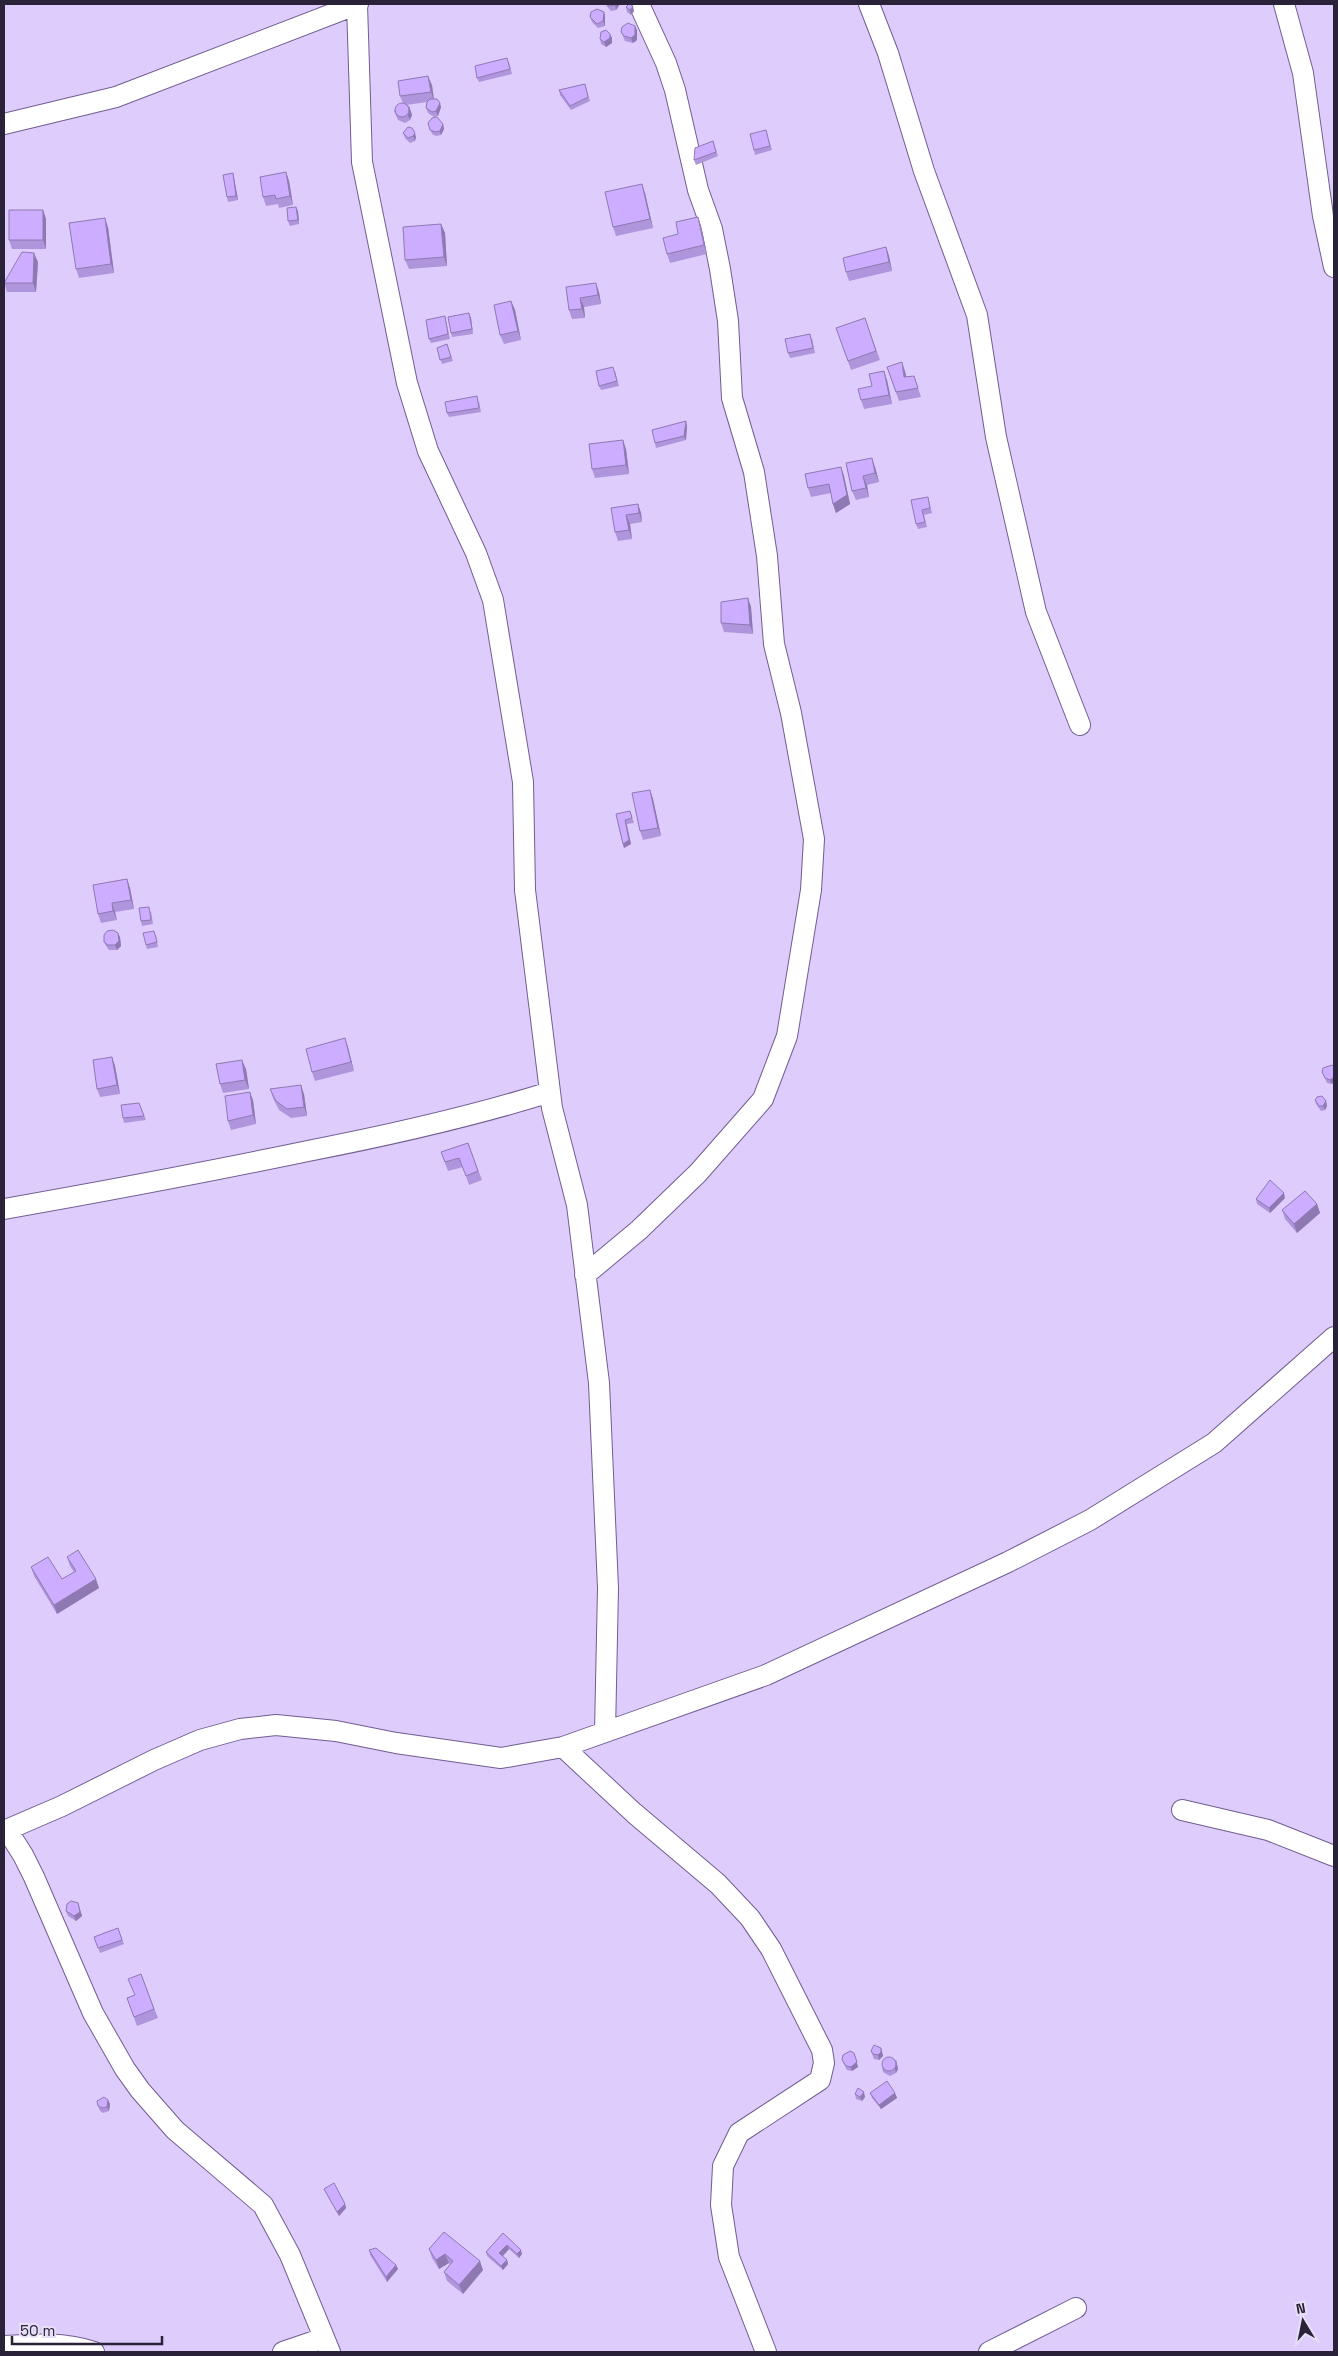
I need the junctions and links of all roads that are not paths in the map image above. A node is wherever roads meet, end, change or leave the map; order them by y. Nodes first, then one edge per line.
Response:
1 (357, 4) edge
2 (639, 4) edge
3 (869, 4) edge
4 (1284, 4) edge
5 (4, 124) edge
6 (1334, 267) edge
7 (1080, 725) dead end
8 (550, 1092) junction
9 (4, 1209) edge
10 (585, 1275) junction
11 (1334, 1337) edge
12 (605, 1732) junction
13 (563, 1747) junction
14 (1182, 1810) dead end
15 (5, 1831) edge
16 (1334, 1856) edge
17 (1076, 2308) dead end
18 (327, 2345) edge
19 (4, 2346) edge
20 (94, 2352) edge
21 (283, 2352) edge
22 (766, 2352) edge
23 (989, 2352) edge

1 - 5 street
1 - 8 street
2 - 10 street
3 - 7 street
4 - 6 street
8 - 9 street
8 - 10 street
10 - 12 street
11 - 12 street
12 - 13 street
13 - 15 street
13 - 22 street
14 - 16 street
15 - 18 street
17 - 23 street
18 - 21 street
19 - 20 street

